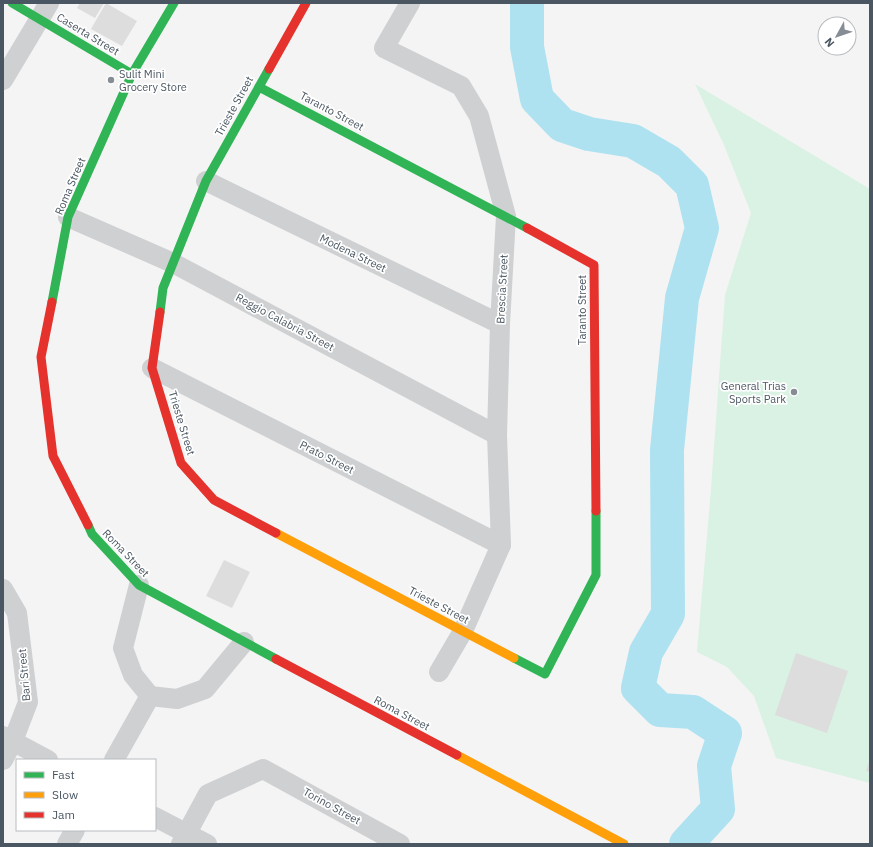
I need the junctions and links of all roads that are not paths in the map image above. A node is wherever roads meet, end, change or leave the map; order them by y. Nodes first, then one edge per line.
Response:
1 (12, 3) edge
2 (174, 3) edge
3 (306, 3) edge
4 (410, 3) edge
5 (44, 11) edge
6 (132, 74) junction
7 (3, 80) edge
8 (259, 87) junction
9 (206, 181) junction
10 (506, 216) junction
11 (68, 217) junction
12 (174, 263) junction
13 (500, 324) junction
14 (152, 368) junction
15 (497, 436) junction
16 (501, 546) junction
17 (139, 585) junction
18 (3, 589) edge
19 (463, 631) junction
20 (244, 642) junction
21 (439, 672) dead end
22 (544, 674) joint
23 (150, 696) junction
24 (8, 738) edge
25 (46, 759) edge
26 (115, 759) edge
27 (3, 760) edge
28 (156, 818) edge
29 (74, 831) edge
30 (184, 839) edge
31 (67, 844) edge
32 (207, 844) edge
33 (400, 844) edge
34 (624, 844) edge

1 - 5 street, Caserta Street
2 - 6 street, Roma Street
3 - 8 street, Trieste Street
4 - 10 street, Brescia Street
5 - 6 street, Caserta Street
5 - 7 street
6 - 11 street, Roma Street
8 - 9 street, Trieste Street
8 - 10 street, Taranto Street
9 - 12 street, Trieste Street
9 - 13 street, Modena Street
10 - 13 street, Brescia Street
10 - 22 street, Taranto Street
11 - 12 street, Reggio Calabria Street
11 - 17 street, Roma Street
12 - 14 street, Trieste Street
12 - 15 street, Reggio Calabria Street
13 - 15 street, Brescia Street
14 - 16 street, Prato Street
14 - 19 street, Trieste Street
15 - 16 street, Brescia Street
16 - 19 street, Brescia Street
17 - 20 street, Roma Street
17 - 23 street
18 - 24 street, Bari Street
19 - 21 street, Brescia Street
19 - 22 street, Trieste Street
20 - 23 street
20 - 34 street, Roma Street
23 - 26 street
24 - 25 street
24 - 27 street, Bari Street
28 - 30 street
29 - 31 street
30 - 32 street
30 - 33 street, Torino Street

